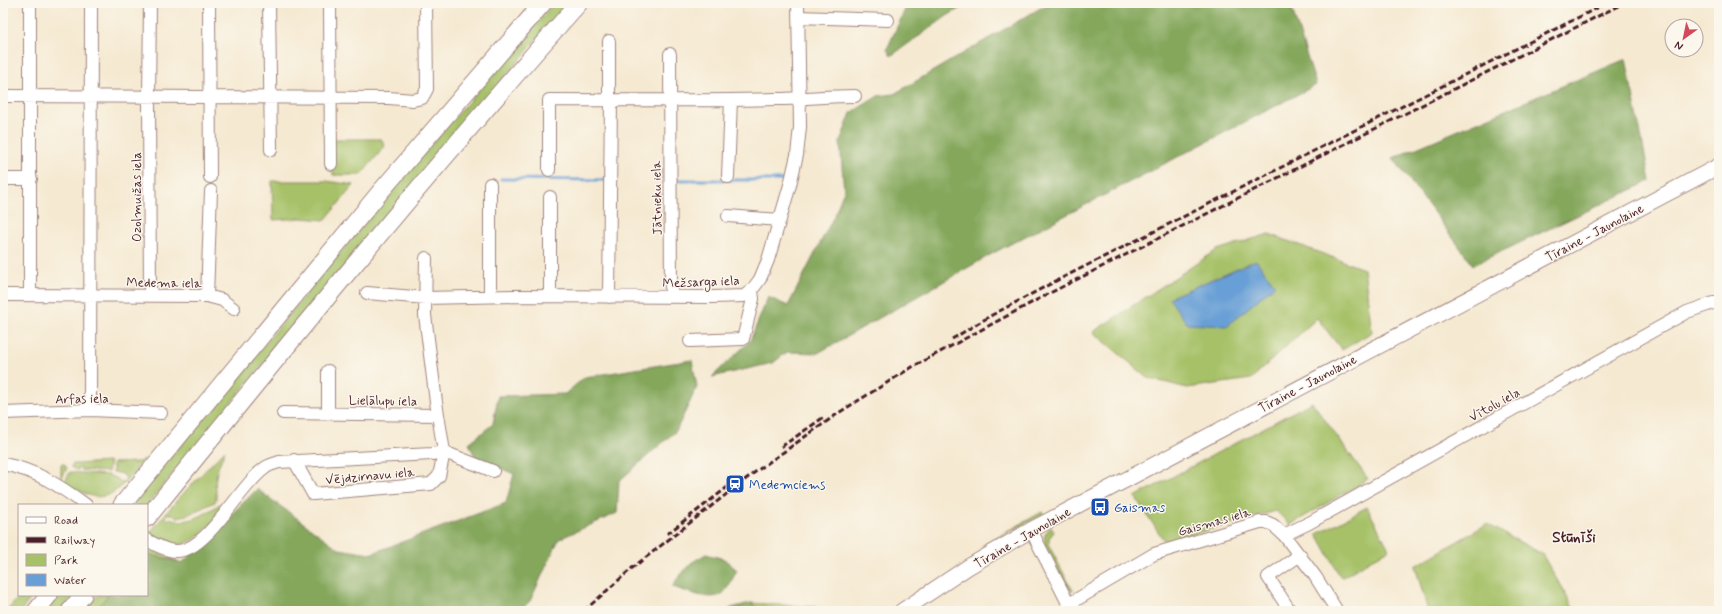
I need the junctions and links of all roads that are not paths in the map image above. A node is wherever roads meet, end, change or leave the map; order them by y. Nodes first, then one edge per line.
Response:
1 (30, 3) edge
2 (91, 3) edge
3 (150, 3) edge
4 (209, 3) edge
5 (269, 3) edge
6 (330, 3) edge
7 (426, 3) edge
8 (544, 3) edge
9 (579, 3) edge
10 (798, 3) edge
11 (798, 17) junction
12 (888, 20) dead end
13 (609, 41) dead end
14 (670, 54) dead end
15 (3, 96) edge
16 (855, 96) dead end
17 (31, 97) junction
18 (90, 97) junction
19 (149, 98) junction
20 (210, 98) junction
21 (269, 98) junction
22 (329, 98) junction
23 (799, 99) junction
24 (610, 100) junction
25 (669, 100) junction
26 (731, 100) junction
27 (270, 150) dead end
28 (331, 164) dead end
29 (1719, 166) edge
30 (549, 170) dead end
31 (210, 177) dead end
32 (728, 177) dead end
33 (3, 179) edge
34 (31, 179) junction
35 (490, 184) dead end
36 (211, 191) dead end
37 (550, 197) dead end
38 (728, 216) dead end
39 (780, 220) junction
40 (426, 258) dead end
41 (752, 290) junction
42 (367, 293) dead end
43 (3, 295) edge
44 (30, 295) junction
45 (90, 295) junction
46 (150, 295) junction
47 (207, 296) junction
48 (490, 296) junction
49 (550, 296) junction
50 (609, 297) junction
51 (671, 297) junction
52 (426, 298) junction
53 (1719, 303) edge
54 (234, 309) dead end
55 (690, 341) dead end
56 (328, 371) dead end
57 (90, 410) junction
58 (3, 413) edge
59 (161, 413) dead end
60 (284, 413) dead end
61 (328, 414) junction
62 (438, 415) junction
63 (444, 452) junction
64 (294, 460) junction
65 (3, 464) edge
66 (493, 470) dead end
67 (85, 504) edge
68 (123, 504) edge
69 (148, 517) edge
70 (1030, 530) junction
71 (1284, 535) junction
72 (148, 540) edge
73 (1300, 555) junction
74 (48, 596) edge
75 (82, 596) edge
76 (1070, 607) edge
77 (36, 611) edge
78 (70, 611) edge
79 (902, 611) edge
80 (1290, 611) edge
81 (1337, 611) edge

1 - 17 street
2 - 18 street
3 - 19 street, Ozolmuižas iela
4 - 20 street
5 - 21 street
6 - 22 street
7 - 22 street
8 - 68 highway
9 - 69 highway
10 - 11 street, Mežsarga iela
11 - 12 street
11 - 23 street, Mežsarga iela
13 - 24 street
14 - 25 street, Jātnieku iela
15 - 17 street
16 - 23 street
17 - 18 street
17 - 34 street
18 - 19 street
18 - 45 street
19 - 20 street
19 - 46 street, Ozolmuižas iela
20 - 21 street
20 - 31 street
21 - 22 street
21 - 27 street
22 - 28 street
23 - 26 street
23 - 39 street, Mežsarga iela
24 - 25 street
24 - 30 street
24 - 50 street
25 - 26 street
25 - 51 street, Jātnieku iela
26 - 32 street
29 - 70 main road, Tīraine - Jaunolaine
33 - 34 street
34 - 44 street
35 - 48 street
36 - 47 street
37 - 49 street
38 - 39 street
39 - 41 street, Mežsarga iela
40 - 52 street
41 - 51 street, Mežsarga iela
41 - 55 street
42 - 52 street, Mežsarga iela
43 - 44 street, Medema iela
44 - 45 street, Medema iela
45 - 46 street, Medema iela
45 - 57 street
46 - 47 street, Medema iela
47 - 54 street, Medema iela
48 - 49 street, Mežsarga iela
48 - 52 street, Mežsarga iela
49 - 50 street, Mežsarga iela
50 - 51 street, Mežsarga iela
52 - 62 street
53 - 71 street, Vītolu iela
56 - 61 street
57 - 58 street, Arfas iela
57 - 59 street, Arfas iela
60 - 61 street, Lielālupu iela
61 - 62 street, Lielālupu iela
62 - 63 street
63 - 64 street
63 - 64 street, Vējdzirnavu iela
63 - 66 street
64 - 72 street
65 - 67 street
70 - 76 street, Gaismas iela
70 - 79 main road, Tīraine - Jaunolaine
71 - 73 street, Gaismas iela
71 - 76 street, Gaismas iela
73 - 80 street
73 - 81 street, Gaismas iela
74 - 77 highway
75 - 78 highway

